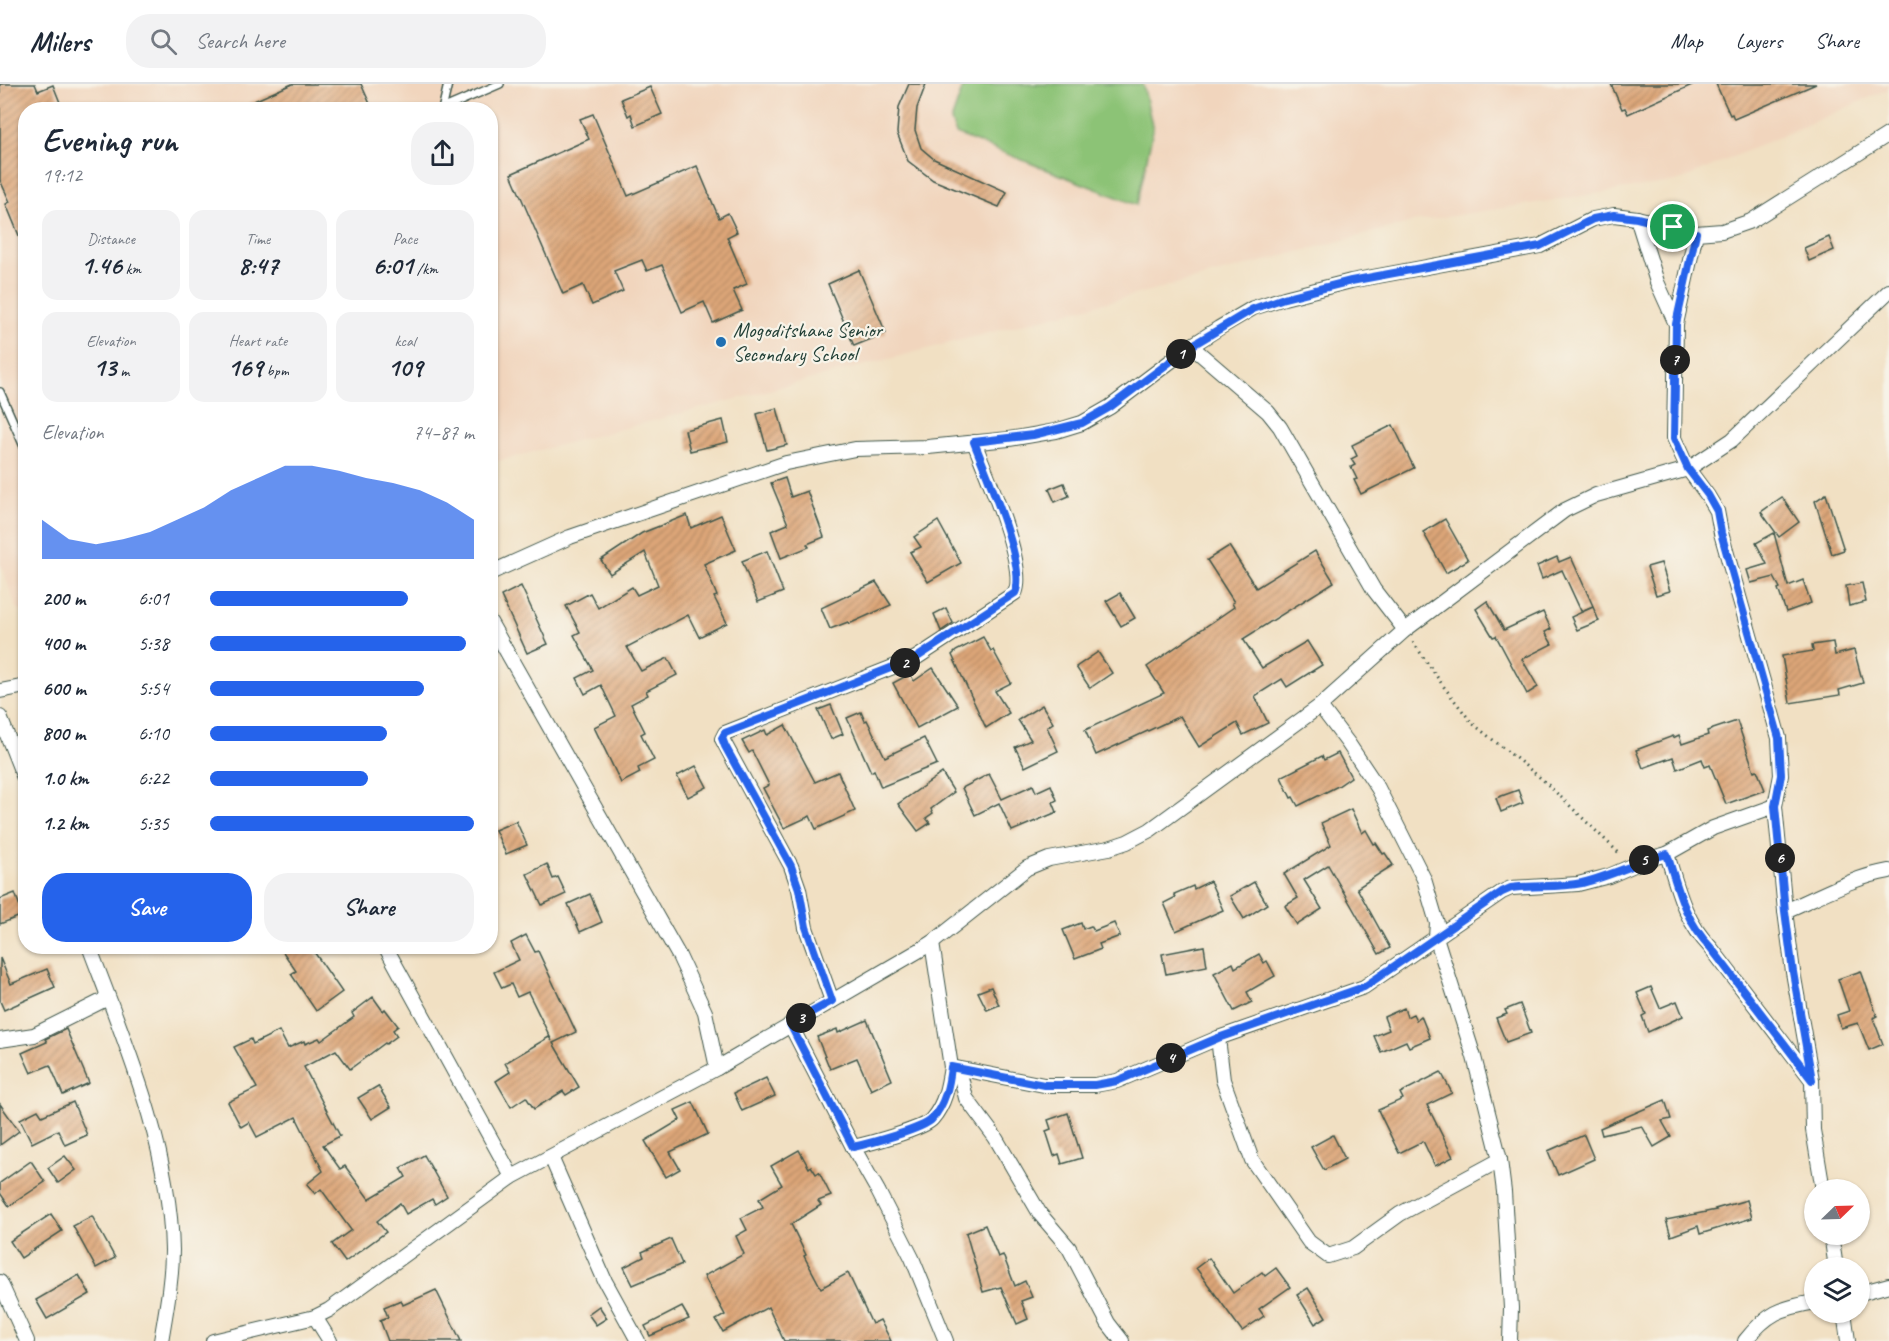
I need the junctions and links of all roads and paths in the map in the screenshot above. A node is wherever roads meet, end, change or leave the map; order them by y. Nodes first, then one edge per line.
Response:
1 (448, 84) edge
2 (500, 84) edge
3 (444, 102) edge
4 (458, 102) edge
5 (1889, 134) edge
6 (1637, 218) junction
7 (1696, 233) junction
8 (1889, 291) edge
9 (1676, 324) junction
10 (1191, 346) junction
11 (0, 392) edge
12 (18, 433) edge
13 (974, 442) junction
14 (1688, 469) junction
15 (498, 569) edge
16 (1405, 630) junction
17 (498, 636) edge
18 (18, 688) edge
19 (0, 691) edge
20 (1320, 706) junction
21 (0, 717) edge
22 (18, 763) edge
23 (1775, 806) junction
24 (1667, 854) junction
25 (1633, 866) junction
26 (1889, 871) edge
27 (1785, 911) junction
28 (1436, 937) junction
29 (932, 943) junction
30 (91, 954) edge
31 (390, 954) edge
32 (108, 998) junction
33 (832, 1001) junction
34 (790, 1024) junction
35 (1218, 1038) junction
36 (0, 1040) edge
37 (717, 1068) junction
38 (955, 1068) junction
39 (1812, 1080) junction
40 (853, 1147) junction
41 (551, 1157) junction
42 (1500, 1160) junction
43 (512, 1177) junction
44 (1821, 1179) edge
45 (0, 1282) edge
46 (1889, 1285) edge
47 (1870, 1290) edge
48 (1804, 1304) edge
49 (315, 1317) junction
50 (1846, 1323) edge
51 (27, 1341) edge
52 (161, 1341) edge
53 (213, 1341) edge
54 (330, 1341) edge
55 (638, 1341) edge
56 (946, 1341) edge
57 (1122, 1341) edge
58 (1510, 1341) edge
59 (1745, 1341) edge
60 (1848, 1341) edge

1 - 3 lane
2 - 4 lane
5 - 7 street
6 - 7 street
6 - 9 street
6 - 10 street
7 - 9 street
8 - 14 street
9 - 14 street
10 - 13 street
10 - 16 street
11 - 12 lane
13 - 15 street
13 - 33 street
14 - 16 street
14 - 23 street
16 - 20 street
16 - 25 path
17 - 37 street
18 - 19 street
20 - 28 street
20 - 29 street
21 - 22 street
23 - 24 street
23 - 27 street
24 - 25 street
24 - 39 street
25 - 28 street
26 - 27 street
27 - 39 street
28 - 35 street
28 - 42 street
29 - 33 street
29 - 38 street
30 - 32 street
31 - 43 street
32 - 36 street
32 - 52 street
33 - 34 street
34 - 37 street
34 - 40 street
35 - 38 street
35 - 42 street
37 - 41 street
38 - 40 street
38 - 57 street
39 - 44 street
40 - 56 street
41 - 43 street
41 - 55 street
42 - 58 street
43 - 49 street
45 - 51 street
46 - 47 street
48 - 59 street
49 - 53 street
49 - 54 street
50 - 60 street

